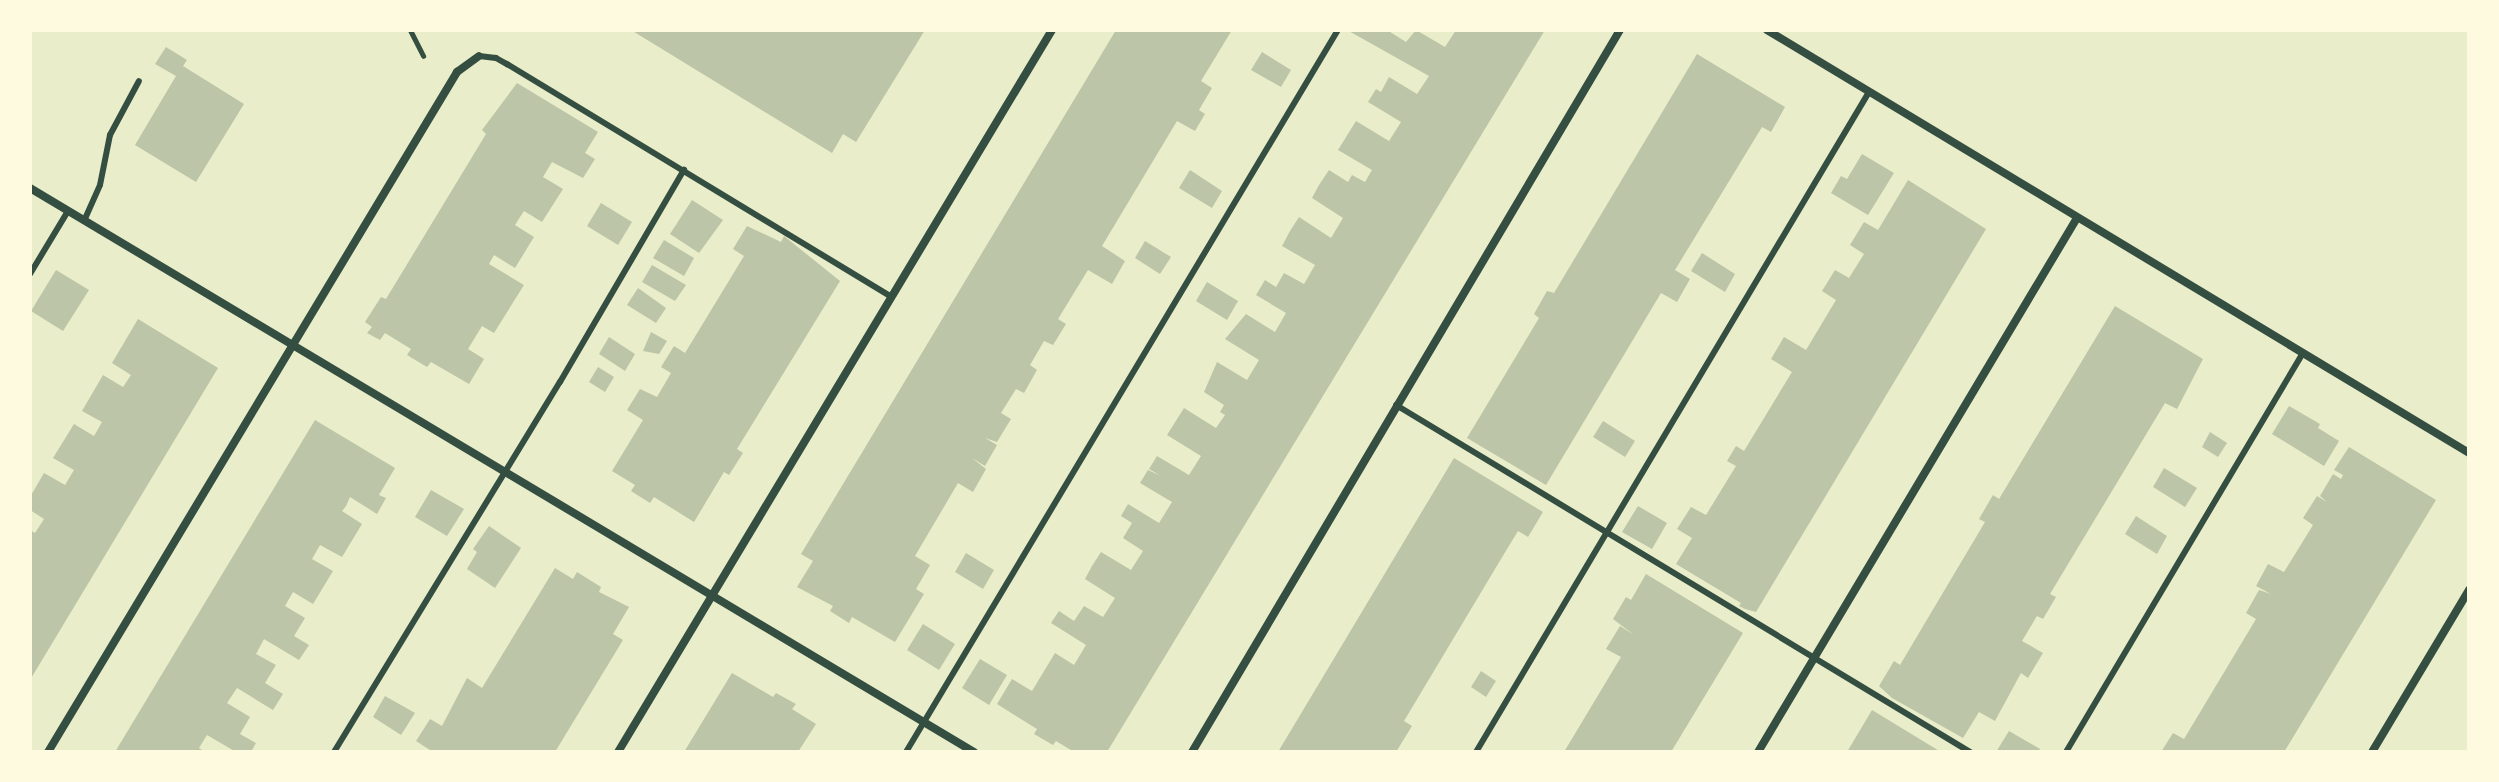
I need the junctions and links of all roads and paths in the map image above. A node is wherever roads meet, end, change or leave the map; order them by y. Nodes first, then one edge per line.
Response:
1 (410, 30) edge
2 (1052, 30) edge
3 (1338, 30) edge
4 (1620, 30) edge
5 (1767, 30) edge
6 (423, 56) dead end
7 (479, 56) joint
8 (139, 81) dead end
9 (1869, 92) junction
10 (684, 170) junction
11 (30, 188) edge
12 (68, 211) junction
13 (2077, 218) junction
14 (84, 221) junction
15 (30, 274) edge
16 (892, 297) junction
17 (292, 345) junction
18 (2302, 354) junction
19 (1396, 405) junction
20 (2469, 453) edge
21 (504, 471) junction
22 (1607, 533) junction
23 (2469, 590) edge
24 (713, 597) junction
25 (1814, 658) junction
26 (924, 722) junction
27 (48, 752) edge
28 (334, 752) edge
29 (618, 752) edge
30 (906, 752) edge
31 (974, 752) edge
32 (1192, 752) edge
33 (1476, 752) edge
34 (1758, 752) edge
35 (1970, 752) edge
36 (2066, 752) edge
37 (2372, 752) edge

1 - 6 path
2 - 16 street
3 - 26 lane
4 - 19 street
5 - 9 street
7 - 10 lane
7 - 17 street
8 - 14 lane
9 - 13 street
9 - 22 lane
10 - 16 lane
10 - 21 lane
11 - 12 street
12 - 14 street
12 - 15 lane
13 - 18 street
13 - 25 street
14 - 17 street
16 - 24 street
17 - 21 street
17 - 27 street
18 - 20 street
18 - 36 lane
19 - 22 lane
19 - 32 street
21 - 24 street
21 - 28 lane
22 - 25 lane
22 - 33 lane
23 - 37 street
24 - 26 street
24 - 29 street
25 - 34 street
25 - 35 lane
26 - 30 lane
26 - 31 street

